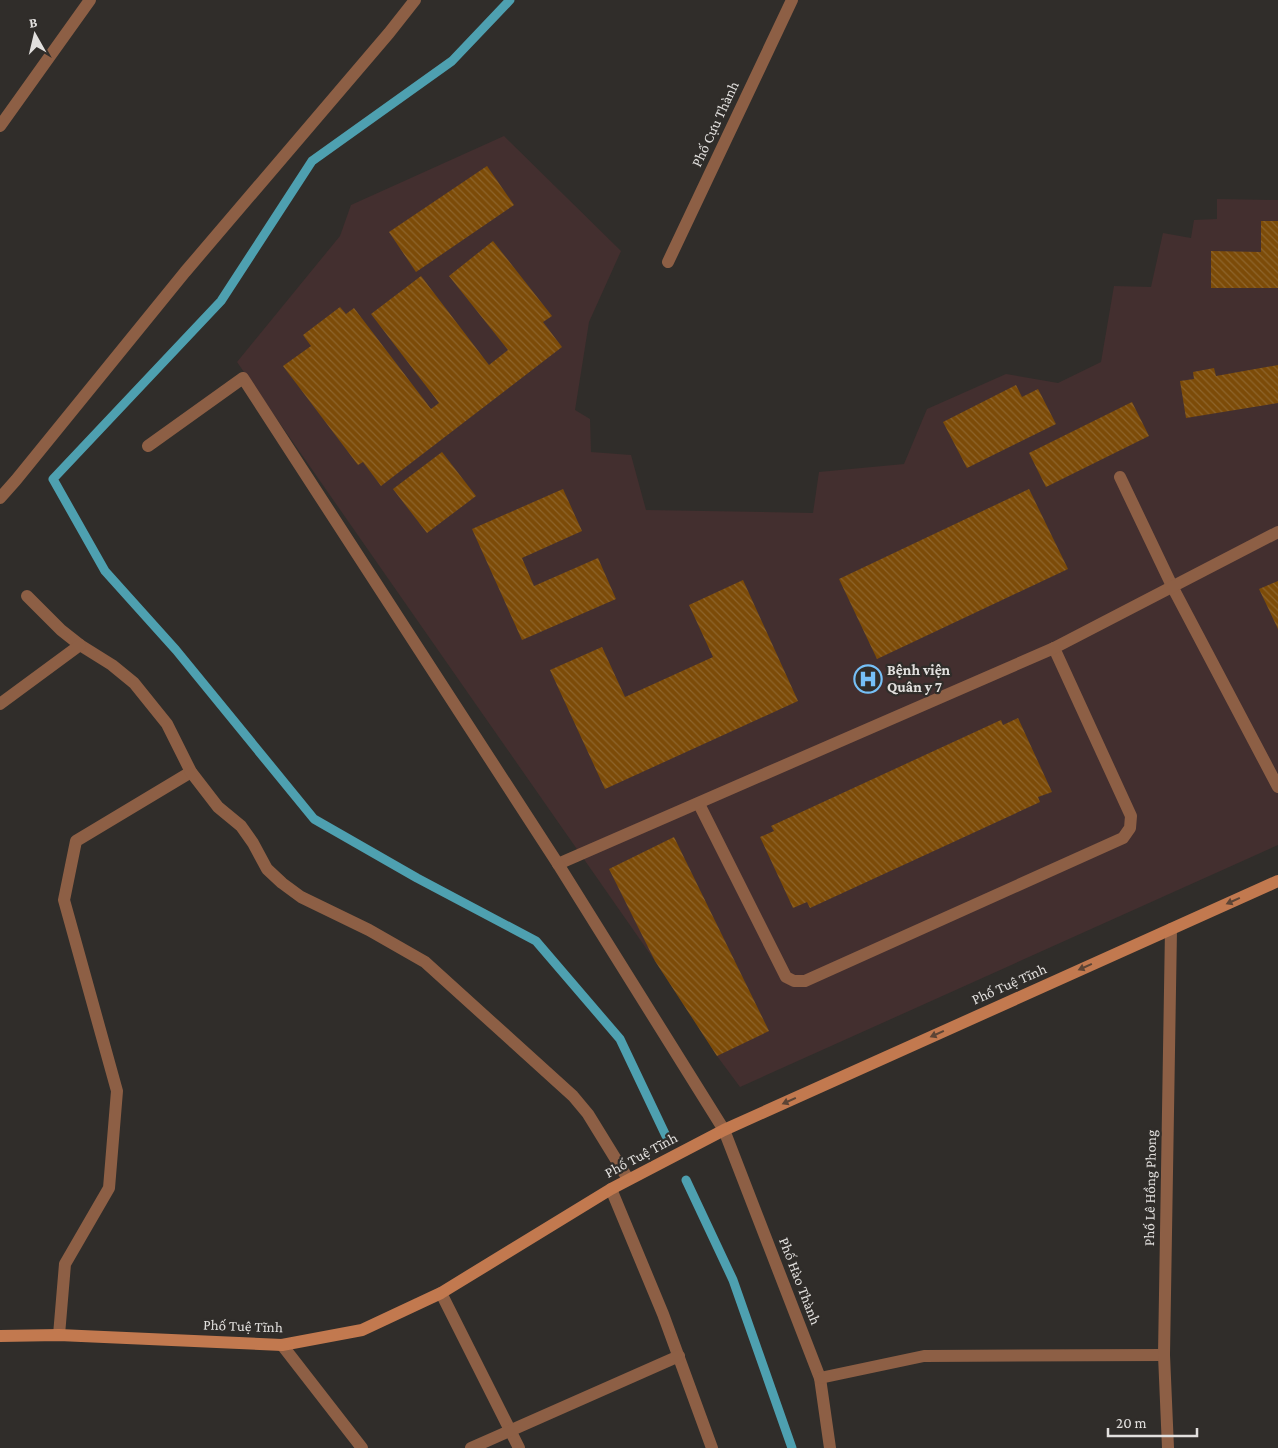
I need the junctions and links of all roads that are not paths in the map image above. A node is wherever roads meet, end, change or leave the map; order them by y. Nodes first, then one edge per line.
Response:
1 (90, 0) edge
2 (415, 0) edge
3 (792, 0) edge
4 (0, 126) edge
5 (668, 262) dead end
6 (148, 446) dead end
7 (1120, 477) dead end
8 (0, 498) edge
9 (1278, 532) edge
10 (1173, 588) junction
11 (27, 596) dead end
12 (80, 646) junction
13 (1054, 648) junction
14 (0, 704) edge
15 (191, 772) junction
16 (1278, 787) edge
17 (699, 804) junction
18 (558, 864) junction
19 (1278, 881) edge
20 (1171, 928) junction
21 (724, 1130) junction
22 (628, 1179) junction
23 (610, 1189) junction
24 (441, 1294) junction
25 (59, 1335) junction
26 (0, 1336) edge
27 (282, 1345) junction
28 (679, 1356) junction
29 (1164, 1356) junction
30 (820, 1378) junction
31 (511, 1430) junction
32 (362, 1448) edge
33 (472, 1448) edge
34 (519, 1448) edge
35 (712, 1448) edge
36 (830, 1448) edge
37 (1168, 1448) edge

1 - 4 street
2 - 8 street
3 - 5 street, Phố Cựu Thành
6 - 18 street, Phố Hào Thành
7 - 10 street
9 - 10 street
10 - 13 street
10 - 16 street
11 - 12 street
12 - 14 street
12 - 15 street
13 - 17 street
13 - 17 street
15 - 22 street
15 - 25 street
17 - 18 street
18 - 21 street, Phố Hào Thành
19 -> 20 street, Phố Tuệ Tĩnh
20 -> 21 street, Phố Tuệ Tĩnh
20 - 29 street, Phố Lê Hồng Phong
21 - 22 street, Phố Tuệ Tĩnh
21 - 30 street, Phố Hào Thành
22 - 23 street, Phố Tuệ Tĩnh
23 - 24 street, Phố Tuệ Tĩnh
23 - 28 street
24 - 27 street, Phố Tuệ Tĩnh
24 - 31 street
25 - 26 street, Phố Tuệ Tĩnh
25 - 27 street, Phố Tuệ Tĩnh
27 - 32 street
28 - 31 street
28 - 35 street
29 - 30 street
29 - 37 street, Phố Lê Hồng Phong
30 - 36 street, Phố Hào Thành
31 - 33 street
31 - 34 street

